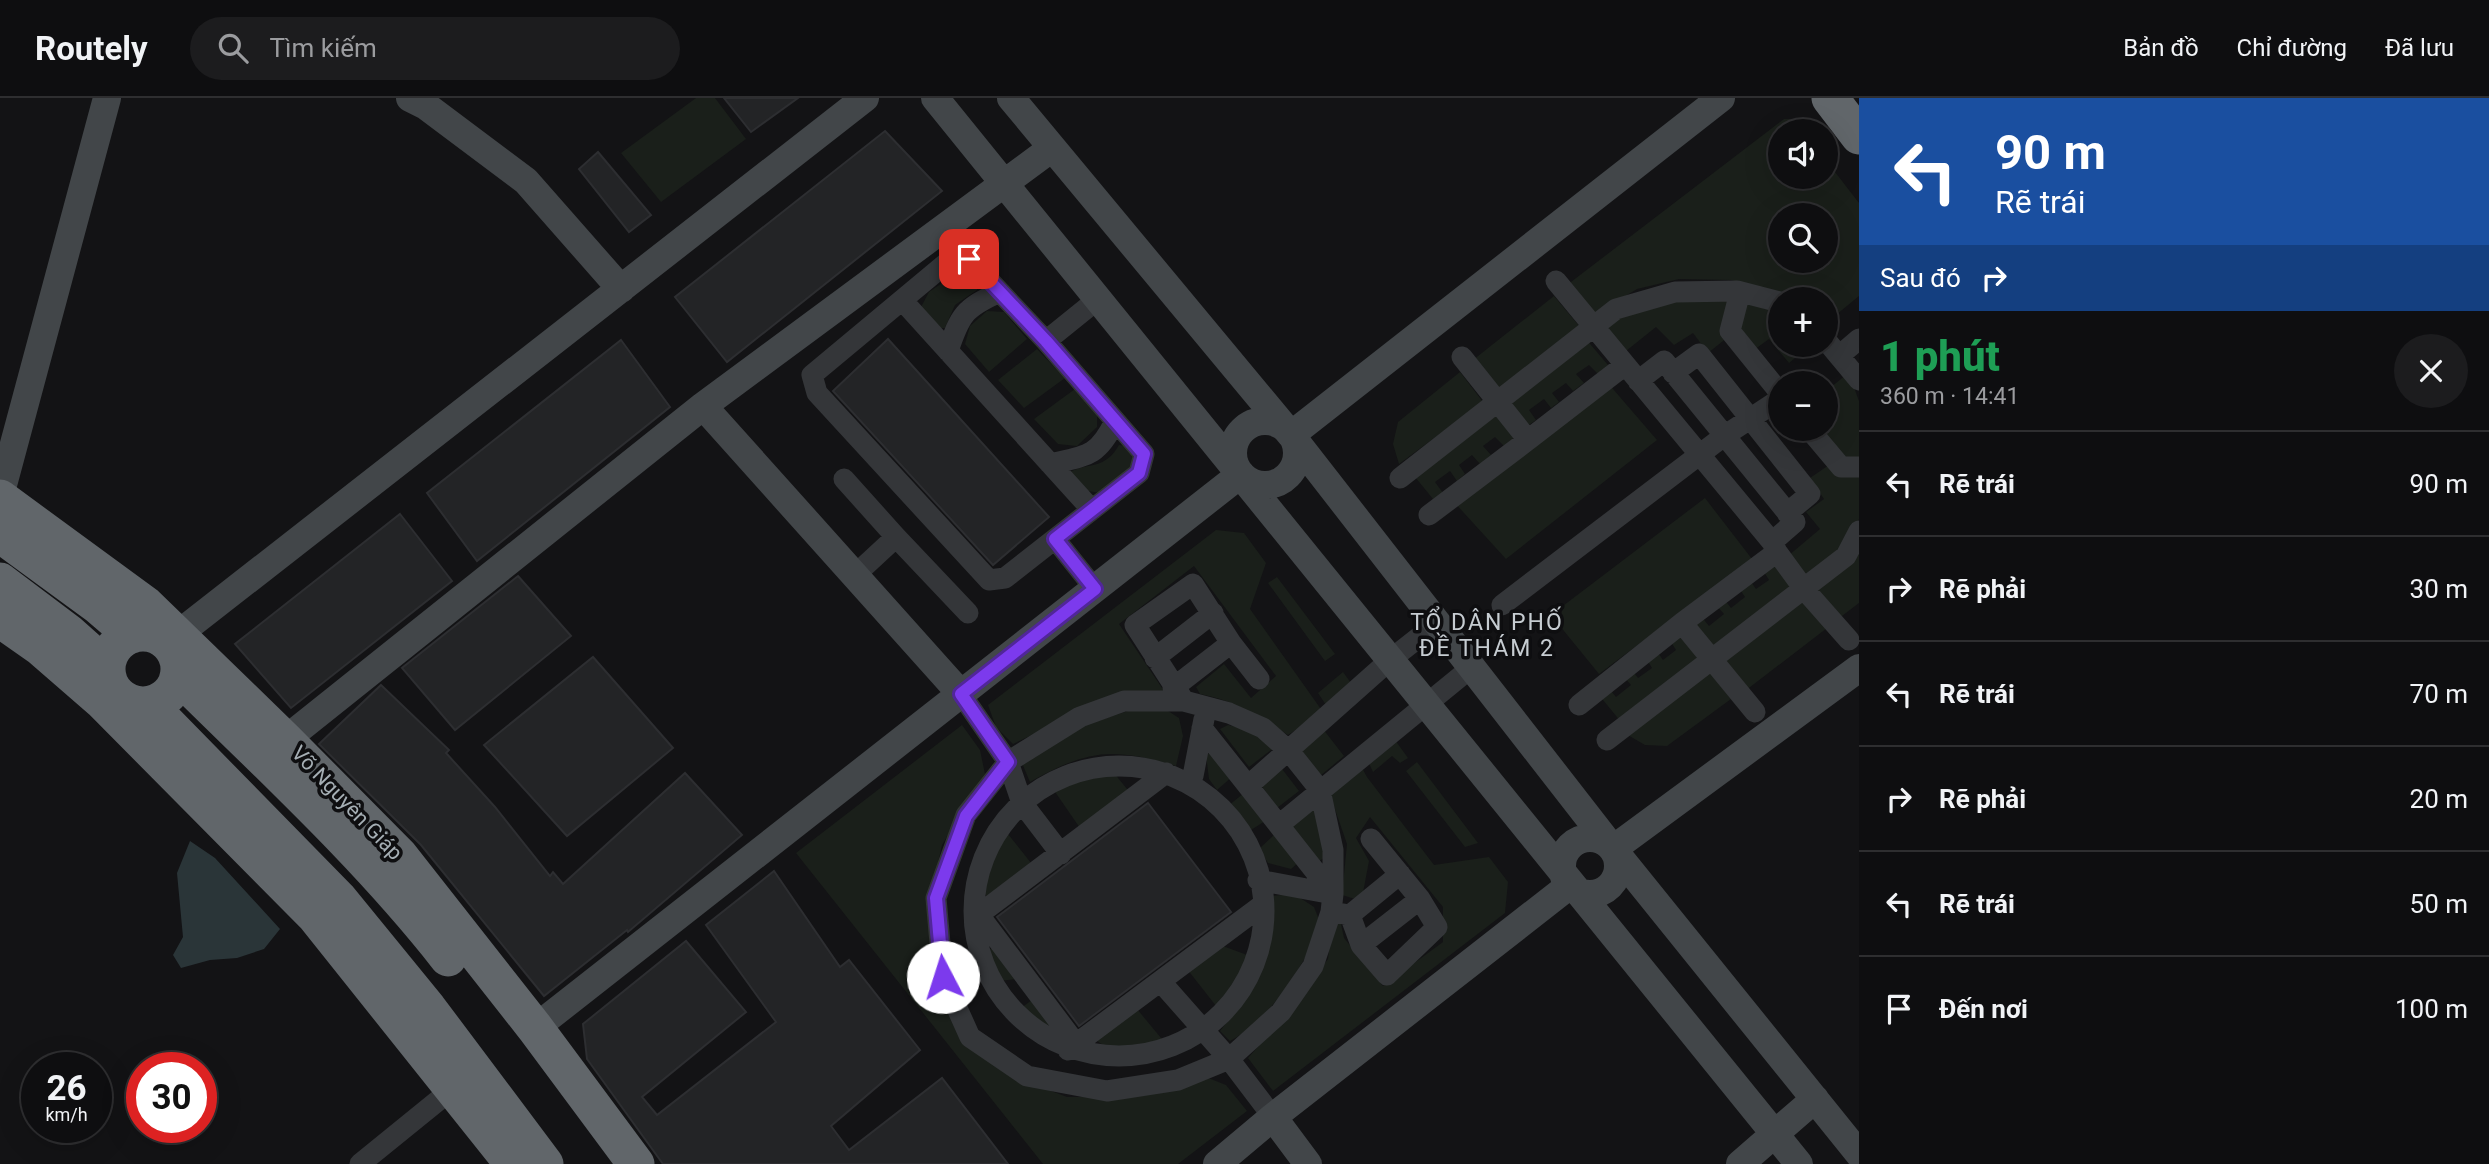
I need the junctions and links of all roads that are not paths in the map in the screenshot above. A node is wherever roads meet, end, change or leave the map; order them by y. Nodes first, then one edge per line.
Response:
1 (107, 98) edge
2 (410, 98) edge
3 (865, 98) edge
4 (934, 98) edge
5 (1011, 98) edge
6 (1721, 98) edge
7 (1830, 98) edge
8 (1859, 136) edge
9 (1052, 148) junction
10 (1005, 184) junction
11 (1556, 281) dead end
12 (621, 289) junction
13 (1000, 292) junction
14 (1740, 292) junction
15 (1098, 299) junction
16 (1768, 299) edge
17 (902, 300) junction
18 (1593, 327) junction
19 (1859, 339) edge
20 (1046, 341) junction
21 (948, 351) junction
22 (1839, 356) joint
23 (1462, 357) dead end
24 (1631, 373) junction
25 (1673, 373) junction
26 (1768, 378) edge
27 (1859, 380) edge
28 (1498, 401) junction
29 (703, 405) junction
30 (1768, 407) edge
31 (1751, 418) junction
32 (1115, 421) junction
33 (1291, 435) junction
34 (1724, 436) junction
35 (1528, 440) junction
36 (1819, 441) edge
37 (1700, 456) junction
38 (1050, 464) junction
39 (1859, 467) edge
40 (1241, 474) junction
41 (1400, 478) dead end
42 (844, 480) dead end
43 (0, 497) edge
44 (1092, 510) junction
45 (1787, 513) junction
46 (1429, 515) dead end
47 (1859, 531) edge
48 (0, 534) edge
49 (896, 537) junction
50 (1055, 539) junction
51 (1774, 547) junction
52 (97, 574) junction
53 (855, 575) junction
54 (0, 581) edge
55 (1095, 589) junction
56 (1804, 589) junction
57 (1502, 606) dead end
58 (968, 613) dead end
59 (1213, 613) junction
60 (0, 620) edge
61 (1437, 623) junction
62 (1682, 623) junction
63 (132, 635) junction
64 (1849, 640) dead end
65 (1231, 643) junction
66 (43, 645) junction
67 (175, 652) junction
68 (1155, 659) junction
69 (1710, 659) junction
70 (1390, 660) junction
71 (1472, 667) junction
72 (1859, 668) edge
73 (1259, 679) dead end
74 (120, 693) junction
75 (961, 694) junction
76 (1179, 695) junction
77 (1426, 704) junction
78 (1579, 705) dead end
79 (246, 707) junction
80 (1207, 707) junction
81 (1755, 712) dead end
82 (1202, 728) junction
83 (285, 740) junction
84 (1607, 740) dead end
85 (1289, 751) junction
86 (1008, 762) junction
87 (1166, 773) junction
88 (183, 775) junction
89 (1189, 779) junction
90 (1248, 786) junction
91 (1320, 790) junction
92 (1023, 803) junction
93 (1279, 825) junction
94 (1371, 839) dead end
95 (1613, 849) junction
96 (1061, 854) junction
97 (1400, 874) junction
98 (1267, 882) junction
99 (1570, 886) junction
100 (1420, 899) junction
101 (1261, 906) junction
102 (1338, 907) junction
103 (978, 916) junction
104 (1362, 945) junction
105 (1030, 982) junction
106 (1161, 982) junction
107 (1007, 1001) junction
108 (1205, 1032) junction
109 (525, 1036) junction
110 (1072, 1047) junction
111 (1229, 1059) junction
112 (455, 1090) junction
113 (1815, 1099) junction
114 (1273, 1117) junction
115 (1774, 1134) junction
116 (1859, 1154) edge
117 (360, 1164) edge
118 (513, 1164) edge
119 (545, 1164) edge
120 (606, 1164) edge
121 (636, 1164) edge
122 (1217, 1164) edge
123 (1308, 1164) edge
124 (1740, 1164) edge
125 (1799, 1164) edge

1 - 43 street
2 - 12 street
3 - 12 street
4 - 10 street
5 - 9 street
6 - 33 street
7 - 8 highway
9 - 10 street
9 - 33 street
10 - 15 street
10 - 29 street
11 - 18 street
12 - 67 street
13 - 17 street
13 - 20 street
13 - 21 street
14 - 16 street
14 - 18 street
14 - 26 street
15 - 20 street
15 - 40 street
17 - 21 street
17 - 50 street
18 - 24 street
18 - 28 street
19 - 22 street
20 - 32 street
21 - 38 street
22 - 27 street
23 - 28 street
24 - 25 street
24 - 35 street
24 - 37 street
25 - 31 street
25 - 34 street
28 - 35 street
28 - 41 street
29 - 53 street
29 - 83 street
30 - 31 street
31 - 34 street
31 - 45 street
32 - 38 street
32 - 44 street
33 - 40 street
33 - 40 street
33 - 61 street
34 - 37 street
34 - 45 street
35 - 46 street
36 - 39 street
37 - 51 street
37 - 57 street
38 - 44 street
40 - 55 street
40 - 70 street
42 - 49 street
43 - 52 highway, Võ Nguyên Giáp
44 - 50 street
45 - 51 street
47 - 56 street
48 - 52 highway, Võ Nguyên Giáp
49 - 53 street
49 - 58 street
50 - 55 street
51 - 56 street
51 - 62 street
52 - 63 highway, Võ Nguyên Giáp
52 - 66 street
52 - 67 highway, Võ Nguyên Giáp
53 - 75 street
54 - 66 highway
55 - 75 street
56 - 64 street
56 - 69 street
59 - 65 street
59 - 68 street
59 - 68 street
60 - 66 highway
61 - 70 street
61 - 71 street
62 - 69 street
62 - 78 street
63 - 67 highway, Võ Nguyên Giáp
63 - 74 highway
65 - 73 street
65 - 76 street
66 - 74 highway
67 - 74 highway
67 - 79 highway, Võ Nguyên Giáp
68 - 76 street
69 - 81 street
69 - 84 street
70 - 77 street
70 - 85 street
71 - 77 street
71 - 95 street
72 - 95 street
74 - 88 highway
75 - 86 street
75 - 109 street
76 - 80 street
76 - 86 street
77 - 91 street
77 - 99 street
79 - 83 highway, Võ Nguyên Giáp
79 - 88 street
79 - 109 highway, Võ Nguyên Giáp
80 - 82 street
80 - 85 street
82 - 89 street
82 - 90 street
83 - 109 highway, Võ Nguyên Giáp
85 - 90 street
85 - 91 street
86 - 92 street
86 - 111 street
87 - 89 street
87 - 92 street
87 - 96 street
88 - 112 highway
88 - 119 highway
89 - 98 street
90 - 93 street
91 - 93 street
91 - 102 street
92 - 96 street
92 - 103 street
93 - 102 street
94 - 97 street
95 - 99 street
95 - 99 street
95 - 113 street
96 - 103 street
97 - 100 street
97 - 102 street
98 - 101 street
98 - 102 street
99 - 114 street
99 - 115 street
100 - 104 street
100 - 104 street
101 - 106 street
101 - 108 street
102 - 104 street
102 - 111 street
103 - 105 street
103 - 107 street
105 - 107 street
105 - 110 street
106 - 108 street
106 - 110 street
107 - 110 street
108 - 110 street
108 - 111 street
109 - 120 highway, Võ Nguyên Giáp
109 - 121 highway, Võ Nguyên Giáp
111 - 114 street
112 - 117 street
112 - 118 highway
113 - 115 street
113 - 116 street
114 - 122 street
114 - 123 street
115 - 124 street
115 - 125 street

